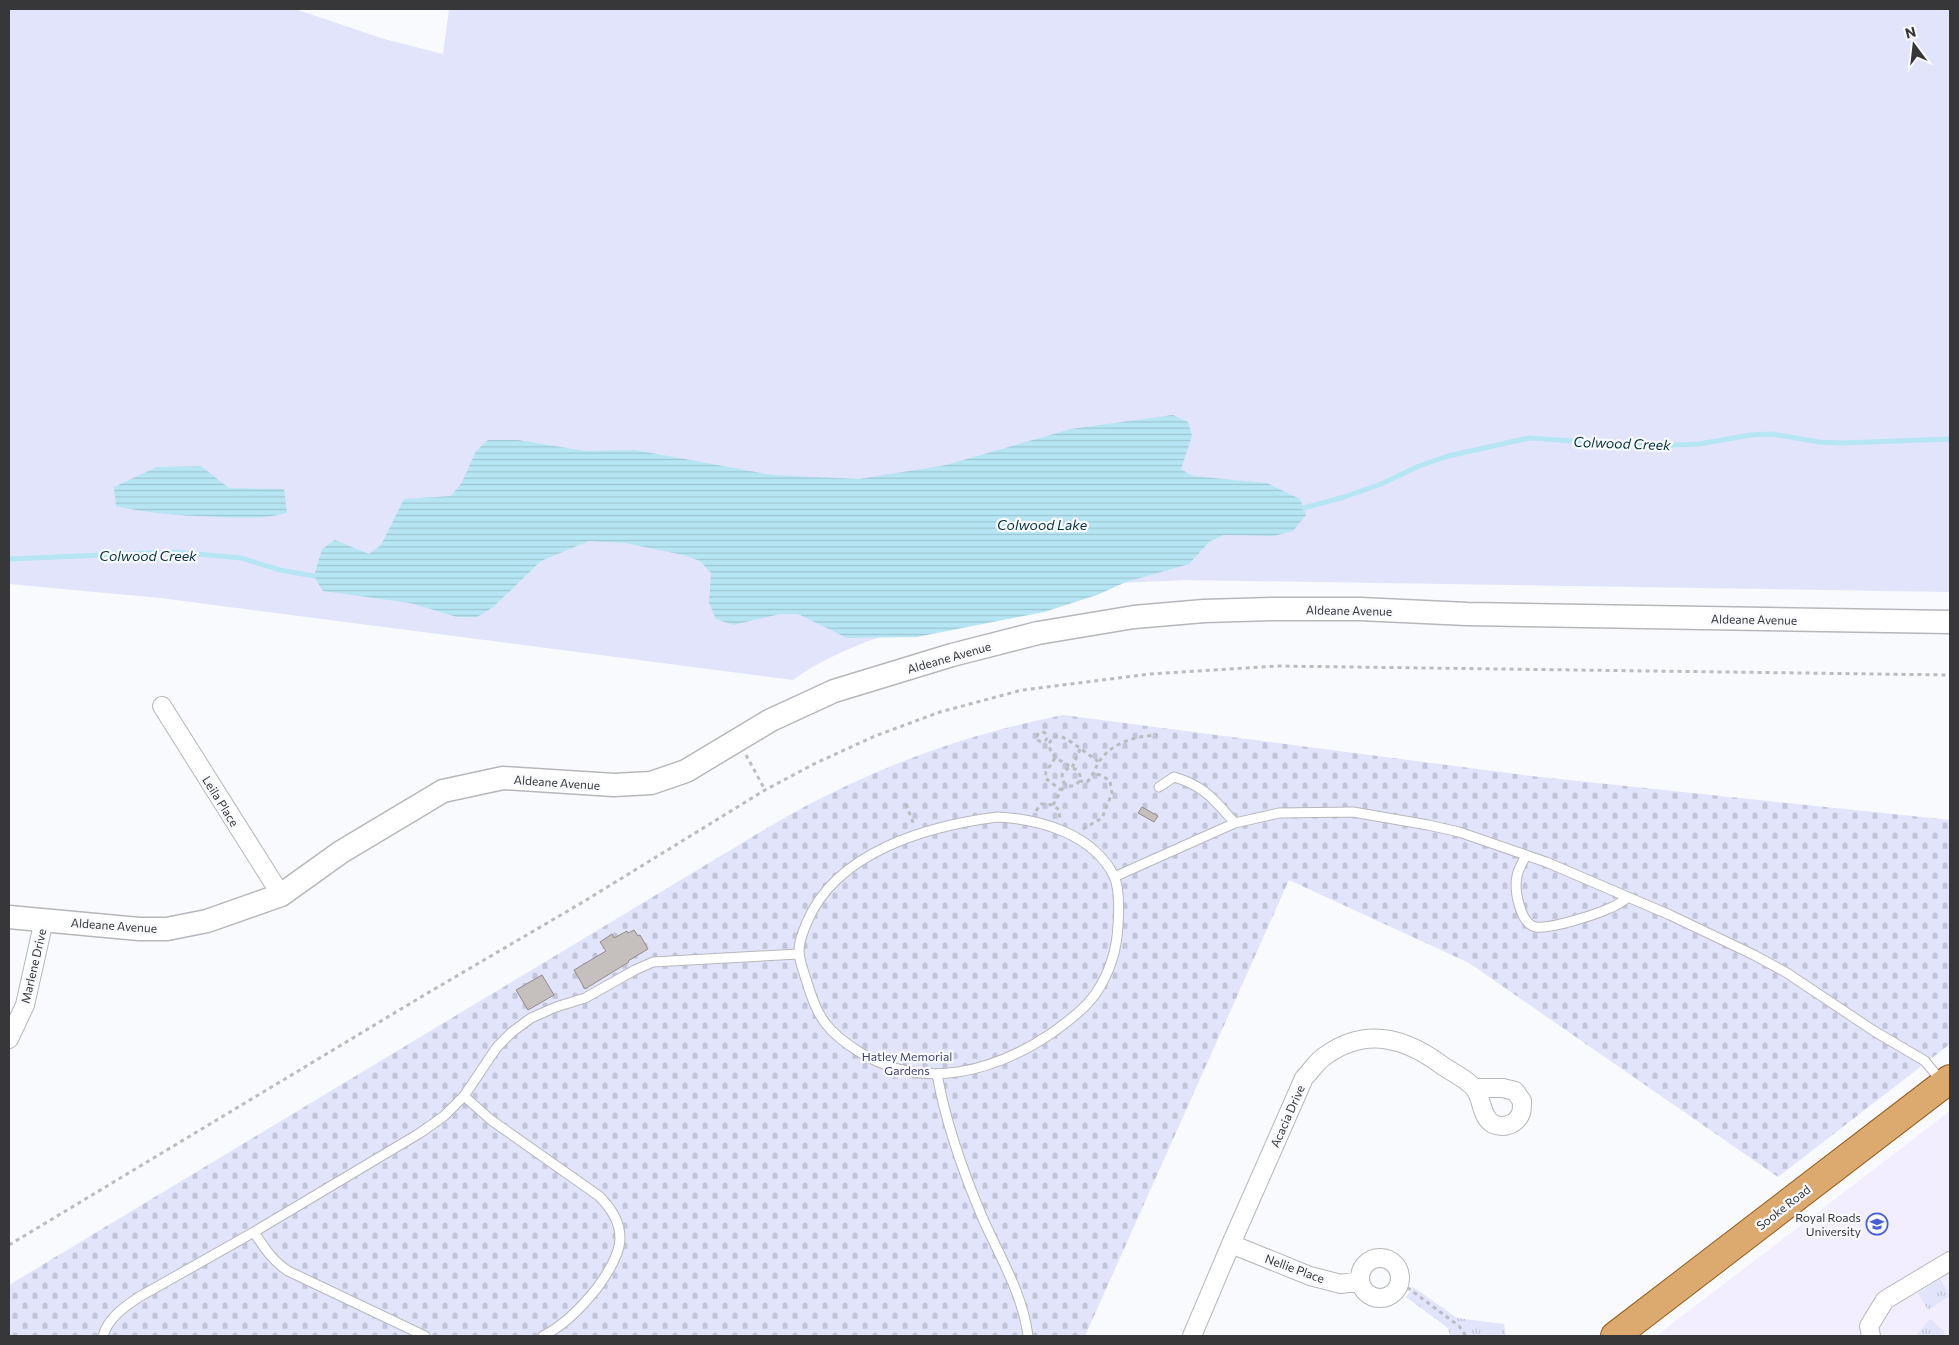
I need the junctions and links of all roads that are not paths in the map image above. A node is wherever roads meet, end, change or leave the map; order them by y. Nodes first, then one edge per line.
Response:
1 (1950, 622) edge
2 (162, 706) dead end
3 (1159, 787) dead end
4 (1235, 823) junction
5 (1526, 855) junction
6 (1114, 877) junction
7 (281, 895) junction
8 (1627, 898) junction
9 (9, 917) edge
10 (44, 920) junction
11 (798, 954) junction
12 (9, 1039) edge
13 (937, 1074) junction
14 (1947, 1082) edge
15 (1475, 1088) dead end
16 (464, 1096) junction
17 (254, 1232) junction
18 (1231, 1244) junction
19 (1950, 1261) edge
20 (1360, 1281) junction
21 (103, 1336) edge
22 (425, 1336) edge
23 (543, 1336) edge
24 (1028, 1336) edge
25 (1192, 1336) edge
26 (1615, 1336) edge
27 (1872, 1336) edge

1 - 7 street, Aldeane Avenue
2 - 7 street, Leila Place
3 - 4 lane
4 - 5 lane
4 - 6 lane
5 - 8 lane
5 - 8 lane
6 - 11 lane
6 - 13 lane
7 - 10 street, Aldeane Avenue
8 - 14 lane
9 - 10 street, Aldeane Avenue
10 - 12 street, Marlene Drive
11 - 13 lane
11 - 16 lane
13 - 24 lane
14 - 26 main road, Sooke Road
15 - 18 street, Acacia Drive
16 - 17 lane
16 - 23 lane
17 - 21 lane
17 - 22 lane
18 - 20 street, Nellie Place
18 - 25 street, Acacia Drive
19 - 27 street
20 - 20 street

